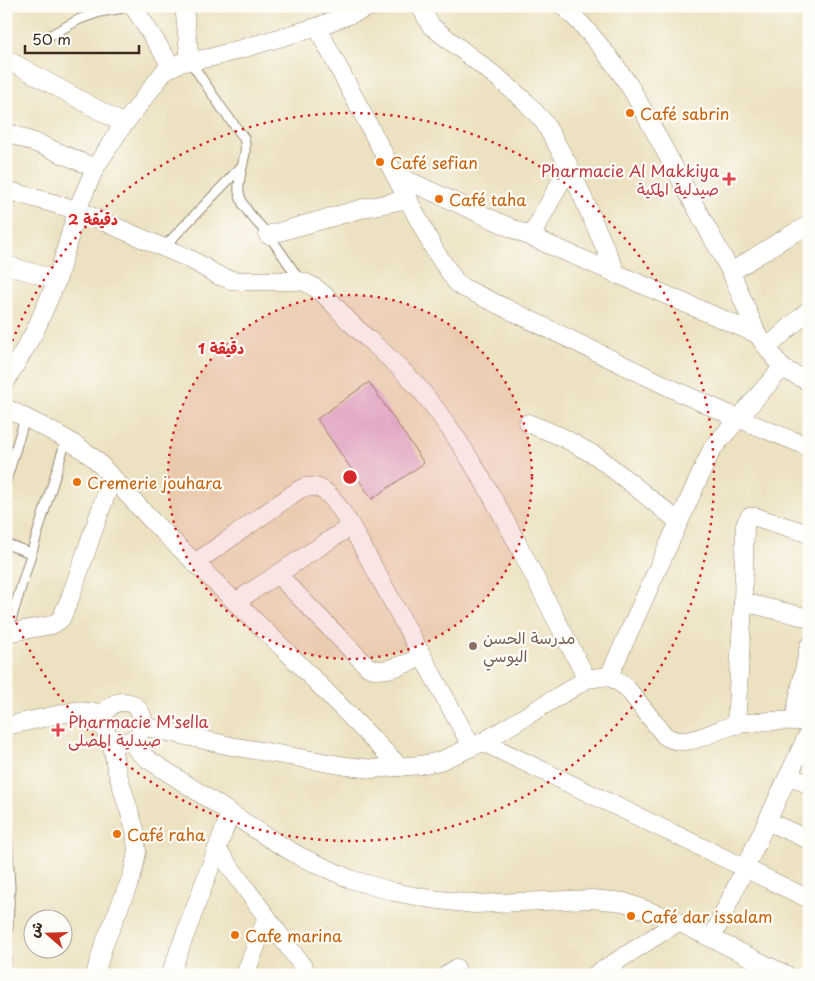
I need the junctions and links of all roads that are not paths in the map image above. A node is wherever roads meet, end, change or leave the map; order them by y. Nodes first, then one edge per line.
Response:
1 (134, 6) edge
2 (184, 6) edge
3 (420, 6) edge
4 (563, 6) edge
5 (362, 8) edge
6 (317, 27) junction
7 (47, 37) dead end
8 (6, 59) edge
9 (190, 61) junction
10 (172, 67) junction
11 (124, 124) junction
12 (6, 132) edge
13 (569, 166) junction
14 (242, 167) junction
15 (95, 168) junction
16 (396, 175) junction
17 (6, 190) edge
18 (409, 199) junction
19 (77, 210) junction
20 (809, 225) edge
21 (268, 235) junction
22 (531, 237) junction
23 (163, 248) junction
24 (6, 265) edge
25 (731, 272) junction
26 (617, 275) junction
27 (58, 280) junction
28 (300, 281) junction
29 (809, 310) edge
30 (762, 341) junction
31 (782, 368) junction
32 (6, 381) edge
33 (809, 382) edge
34 (6, 408) edge
35 (25, 418) junction
36 (737, 418) junction
37 (528, 423) dead end
38 (66, 440) junction
39 (809, 447) edge
40 (112, 477) junction
41 (6, 481) edge
42 (678, 522) junction
43 (351, 526) junction
44 (809, 534) edge
45 (6, 544) edge
46 (31, 553) junction
47 (195, 563) junction
48 (277, 574) junction
49 (235, 602) junction
50 (743, 602) junction
51 (809, 618) edge
52 (6, 633) edge
53 (809, 646) edge
54 (422, 657) junction
55 (609, 676) junction
56 (587, 679) junction
57 (105, 713) junction
58 (801, 721) edge
59 (736, 725) junction
60 (6, 726) edge
61 (142, 726) junction
62 (809, 732) edge
63 (113, 740) junction
64 (131, 740) junction
65 (477, 744) junction
66 (400, 767) junction
67 (788, 775) junction
68 (809, 785) edge
69 (230, 814) junction
70 (6, 815) edge
71 (767, 821) junction
72 (809, 840) edge
73 (217, 849) junction
74 (744, 868) junction
75 (809, 898) edge
76 (267, 917) junction
77 (678, 922) junction
78 (712, 938) junction
79 (6, 962) edge
80 (94, 975) edge
81 (170, 975) edge
82 (245, 975) edge
83 (309, 975) edge
84 (595, 975) edge
85 (788, 975) edge

1 - 7 lane
1 - 10 street
2 - 9 street
3 - 13 street
4 - 25 street
5 - 6 street
6 - 9 street
6 - 16 street
8 - 11 street
9 - 10 street
9 - 14 lane
10 - 11 street
11 - 15 street
12 - 15 street
13 - 22 street
13 - 26 street
14 - 21 lane
14 - 23 lane
15 - 19 street
16 - 18 street
16 - 22 street
17 - 19 street
18 - 21 street
18 - 36 street
19 - 23 street
19 - 27 street
20 - 25 street
21 - 28 lane
22 - 26 street
23 - 28 street
24 - 27 street
25 - 30 street
26 - 30 street
27 - 32 street
28 - 56 street
29 - 30 street
30 - 31 street
31 - 33 street
31 - 36 street
34 - 35 street
35 - 38 street
35 - 41 lane
36 - 39 street
36 - 42 street
37 - 42 street
38 - 40 street
38 - 46 lane
40 - 47 street
40 - 52 street
42 - 55 street
43 - 47 street
43 - 48 street
43 - 54 street
44 - 50 street
45 - 46 lane
46 - 52 lane
47 - 49 street
48 - 49 street
48 - 54 street
49 - 66 street
50 - 51 street
50 - 59 street
53 - 58 street
54 - 65 street
55 - 56 street
55 - 59 street
56 - 65 street
57 - 60 street
57 - 61 street
57 - 63 street
58 - 59 street
61 - 64 street
61 - 66 street
62 - 67 street
63 - 64 street
63 - 80 street
64 - 69 street
65 - 66 street
65 - 74 street
67 - 68 street
67 - 71 street
69 - 73 street
69 - 77 street
70 - 79 lane
71 - 72 street
71 - 74 street
73 - 76 street
73 - 81 street
74 - 75 street
74 - 78 street
76 - 82 street
76 - 83 street
77 - 78 street
77 - 84 street
78 - 85 street

